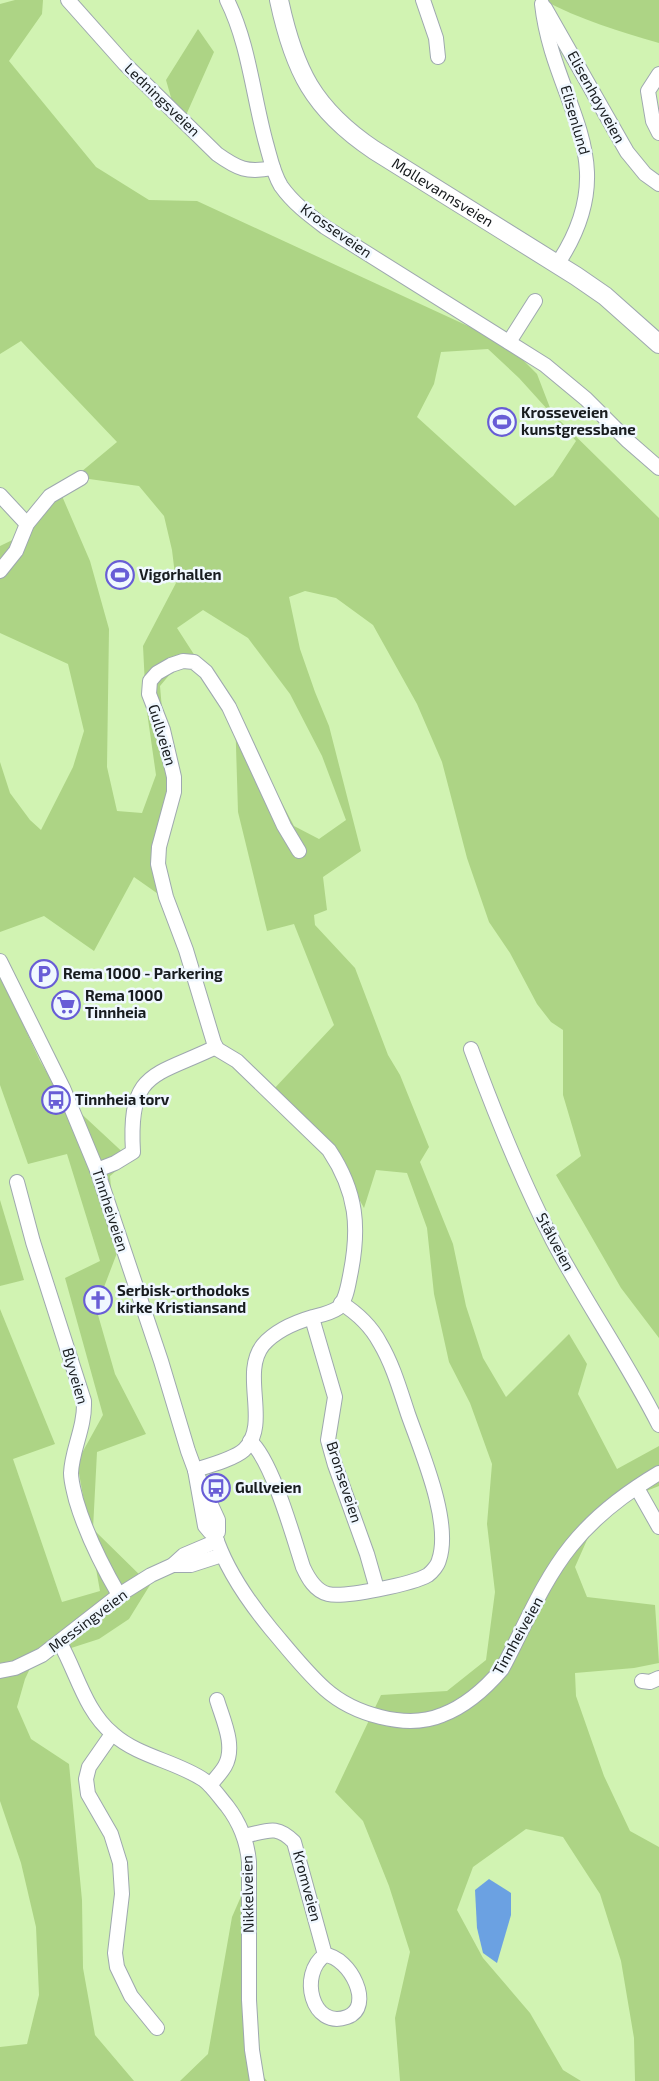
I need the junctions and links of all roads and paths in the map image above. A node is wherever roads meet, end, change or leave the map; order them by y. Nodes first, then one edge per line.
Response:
1 (68, 0) edge
2 (227, 0) edge
3 (279, 0) edge
4 (423, 0) edge
5 (540, 2) edge
6 (438, 57) dead end
7 (659, 74) edge
8 (659, 133) edge
9 (273, 168) junction
10 (659, 184) edge
11 (558, 264) junction
12 (535, 302) dead end
13 (509, 342) junction
14 (659, 344) edge
15 (659, 468) edge
16 (81, 478) dead end
17 (0, 496) edge
18 (27, 524) junction
19 (0, 571) edge
20 (299, 851) dead end
21 (0, 961) edge
22 (216, 1048) junction
23 (471, 1049) dead end
24 (97, 1170) junction
25 (17, 1182) dead end
26 (341, 1303) junction
27 (312, 1318) junction
28 (659, 1425) edge
29 (250, 1440) junction
30 (195, 1470) junction
31 (659, 1473) edge
32 (637, 1488) junction
33 (659, 1527) edge
34 (216, 1538) junction
35 (222, 1555) junction
36 (173, 1565) junction
37 (377, 1588) junction
38 (119, 1595) junction
39 (60, 1643) junction
40 (0, 1671) edge
41 (659, 1678) edge
42 (642, 1682) dead end
43 (217, 1700) dead end
44 (112, 1734) junction
45 (210, 1785) junction
46 (244, 1836) junction
47 (325, 1955) junction
48 (157, 2028) dead end
49 (257, 2081) edge

1 - 9 street, Ledningsveien
2 - 9 street, Krosseveien
3 - 11 main road, Møllevannsveien
4 - 6 street
5 - 10 street, Elisenhøyveien
5 - 11 street, Elisenlund
7 - 8 street
9 - 13 street, Krosseveien
11 - 14 main road, Møllevannsveien
12 - 13 street
13 - 15 street, Krosseveien
16 - 18 street
17 - 18 street
18 - 19 street
20 - 22 street, Gullveien
21 - 24 street, Tinnheiveien
22 - 24 street
22 - 26 street
23 - 28 street, Stålveien
24 - 30 street, Tinnheiveien
25 - 38 street, Blyveien
26 - 27 street
26 - 37 street
27 - 29 street
27 - 37 street, Bronseveien
29 - 30 street
29 - 37 street
30 - 34 street, Tinnheiveien
31 - 32 street, Tinnheiveien
32 - 33 street
32 - 35 street, Tinnheiveien
34 - 35 street, Tinnheiveien
34 - 36 street, Messingveien
35 - 36 street, Messingveien
36 - 38 street, Messingveien
38 - 39 street, Messingveien
39 - 40 street, Messingveien
39 - 44 street, Nikkelveien
41 - 42 street
43 - 45 street
44 - 45 street, Nikkelveien
44 - 48 street
45 - 46 street, Nikkelveien
46 - 47 street, Kromveien
46 - 49 street, Nikkelveien
47 - 47 street

